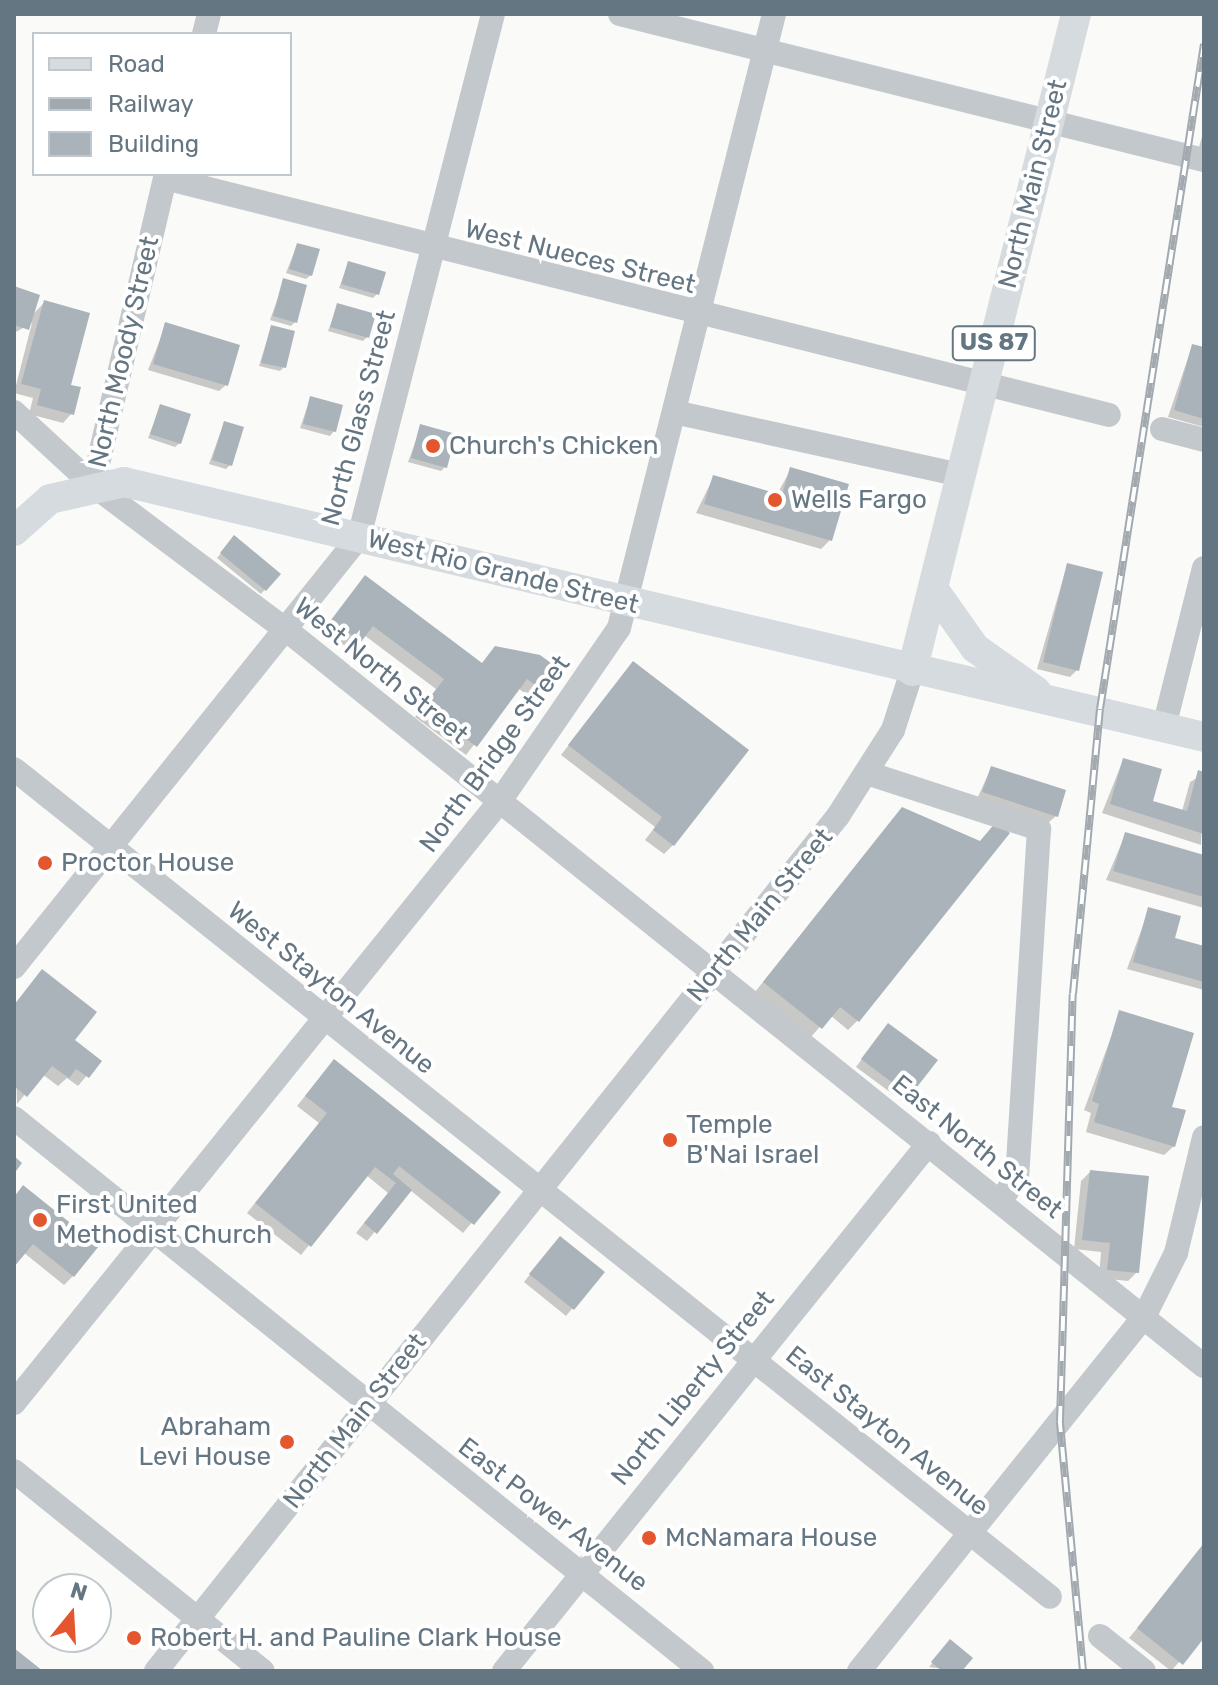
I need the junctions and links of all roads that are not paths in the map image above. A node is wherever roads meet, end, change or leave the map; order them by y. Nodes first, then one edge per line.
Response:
1 (493, 14) edge
2 (620, 14) edge
3 (774, 14) edge
4 (1076, 14) edge
5 (765, 48) junction
6 (1048, 122) junction
7 (1204, 160) edge
8 (166, 176) edge
9 (432, 250) junction
10 (699, 314) junction
11 (983, 387) junction
12 (14, 412) edge
13 (674, 412) junction
14 (1109, 415) dead end
15 (1162, 429) dead end
16 (1204, 440) edge
17 (961, 475) junction
18 (93, 485) junction
19 (14, 531) edge
20 (359, 537) junction
21 (1204, 568) edge
22 (934, 590) junction
23 (628, 602) junction
24 (1200, 606) edge
25 (289, 632) junction
26 (912, 671) junction
27 (1047, 699) junction
28 (1164, 727) junction
29 (1204, 737) edge
30 (14, 769) edge
31 (870, 774) junction
32 (500, 801) junction
33 (112, 847) junction
34 (14, 967) edge
35 (713, 974) junction
36 (328, 1020) junction
37 (14, 1118) edge
38 (1204, 1137) edge
39 (929, 1143) junction
40 (538, 1191) junction
41 (1000, 1202) junction
42 (152, 1232) junction
43 (1144, 1317) junction
44 (752, 1358) junction
45 (1204, 1366) edge
46 (14, 1403) edge
47 (367, 1406) junction
48 (14, 1471) edge
49 (969, 1533) junction
50 (581, 1571) junction
51 (1050, 1597) dead end
52 (198, 1619) junction
53 (1100, 1636) dead end
54 (156, 1671) edge
55 (263, 1671) edge
56 (504, 1671) edge
57 (702, 1671) edge
58 (859, 1671) edge
59 (1144, 1671) edge

1 - 9 street, North Glass Street
2 - 5 street
3 - 5 street, North Bridge Street
4 - 6 main road, North Main Street / US 87
5 - 6 street
5 - 10 street, North Bridge Street
6 - 7 street
6 - 11 main road, North Main Street / US 87
8 - 9 street, West Nueces Street
8 - 18 street, North Moody Street
9 - 10 street, West Nueces Street
9 - 20 street, North Glass Street
10 - 11 street, West Nueces Street
10 - 13 street, North Bridge Street
11 - 14 street, West Nueces Street
11 - 17 main road, North Main Street / US 87
12 - 18 street, West North Street
13 - 17 street
13 - 23 street, North Bridge Street
15 - 16 street
17 - 22 main road, North Main Street / US 87
18 - 19 main road, North Moody Street
18 - 20 main road, West Rio Grande Street
18 - 25 street, West North Street
20 - 23 main road, West Rio Grande Street
20 - 25 street, North Glass Street
21 - 24 street
22 - 26 main road, North Main Street / US 87
22 - 27 main road
23 - 26 main road, West Rio Grande Street
23 - 32 street, North Bridge Street
24 - 28 street
25 - 32 street, West North Street
25 - 33 street, North Glass Street
26 - 27 main road, West Rio Grande Street
26 - 31 street, North Main Street
27 - 28 main road, West Rio Grande Street
28 - 29 main road, West Rio Grande Street
30 - 33 street, West Stayton Avenue
31 - 35 street, North Main Street
31 - 41 street
32 - 35 street, West North Street
32 - 36 street, North Bridge Street
33 - 34 street, North Glass Street
33 - 36 street, West Stayton Avenue
35 - 39 street, East North Street
35 - 40 street, North Main Street
36 - 40 street, West Stayton Avenue
36 - 42 street, North Bridge Street
37 - 42 street, East Power Avenue
38 - 43 street
39 - 41 street, East North Street
39 - 44 street, North Liberty Street
40 - 44 street, East Stayton Avenue
40 - 47 street, North Main Street
41 - 43 street, East North Street
42 - 46 street, North Bridge Street
42 - 47 street, East Power Avenue
43 - 45 street, East North Street
43 - 49 street
44 - 49 street, East Stayton Avenue
44 - 50 street, North Liberty Street
47 - 50 street, East Power Avenue
47 - 52 street, North Main Street
48 - 52 street
49 - 51 street, East Stayton Avenue
49 - 58 street
50 - 56 street, North Liberty Street
50 - 57 street, East Power Avenue
52 - 54 street, North Main Street
52 - 55 street
53 - 59 street

